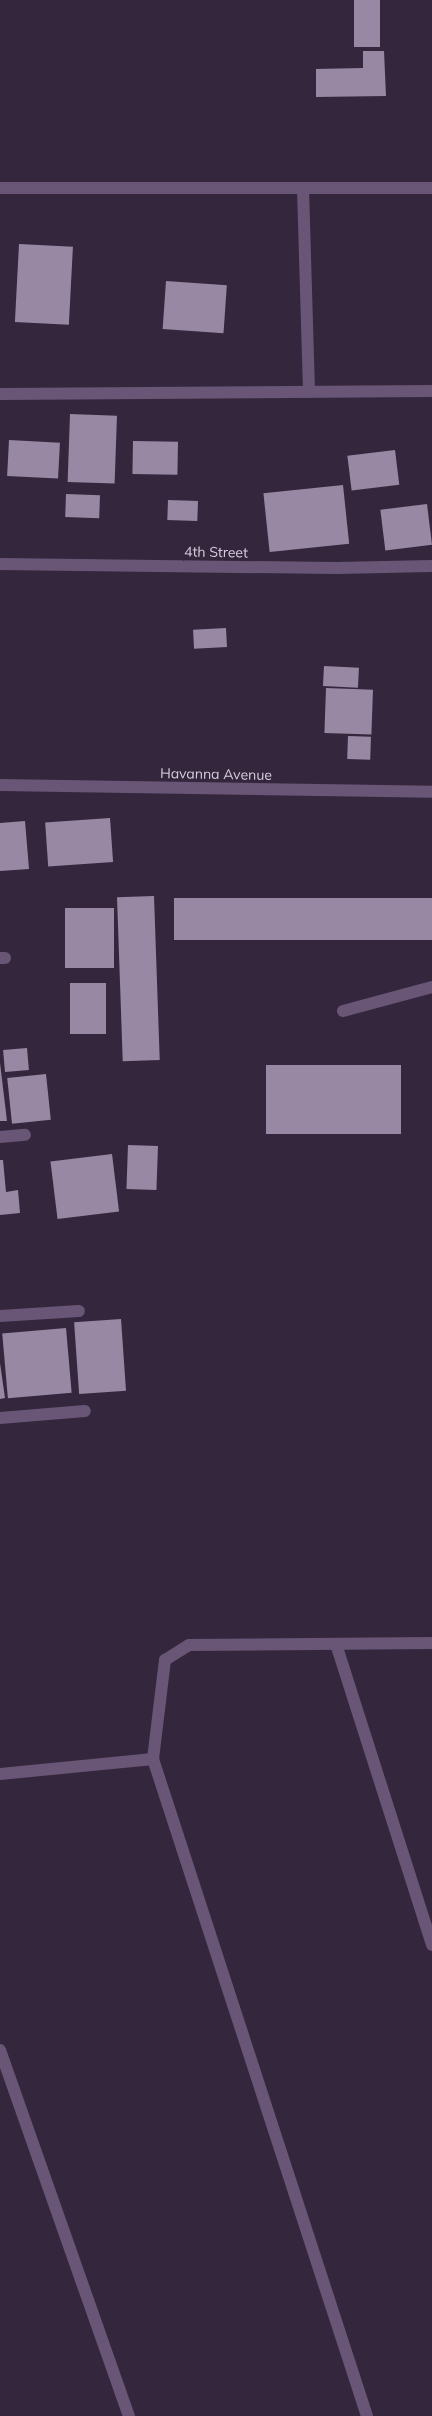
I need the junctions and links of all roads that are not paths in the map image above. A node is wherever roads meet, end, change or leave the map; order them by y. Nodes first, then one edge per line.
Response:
1 (0, 188) edge
2 (432, 188) edge
3 (303, 189) junction
4 (432, 391) edge
5 (309, 392) junction
6 (0, 394) edge
7 (0, 564) edge
8 (432, 566) edge
9 (0, 786) edge
10 (432, 792) edge
11 (432, 987) edge
12 (344, 1011) dead end
13 (25, 1135) dead end
14 (0, 1137) edge
15 (79, 1311) dead end
16 (0, 1316) edge
17 (85, 1411) dead end
18 (0, 1418) edge
19 (432, 1642) edge
20 (336, 1644) junction
21 (152, 1759) junction
22 (0, 1774) edge
23 (432, 1946) edge
24 (0, 2050) edge
25 (129, 2416) edge
26 (367, 2416) edge

1 - 3 street
2 - 3 street
3 - 5 street
4 - 5 street
5 - 6 street
7 - 8 street, 4th Street
9 - 10 street, Havanna Avenue
11 - 12 street
13 - 14 street
15 - 16 street
17 - 18 street
19 - 20 street
20 - 21 street
20 - 23 street
21 - 22 street
21 - 26 street
24 - 25 street

